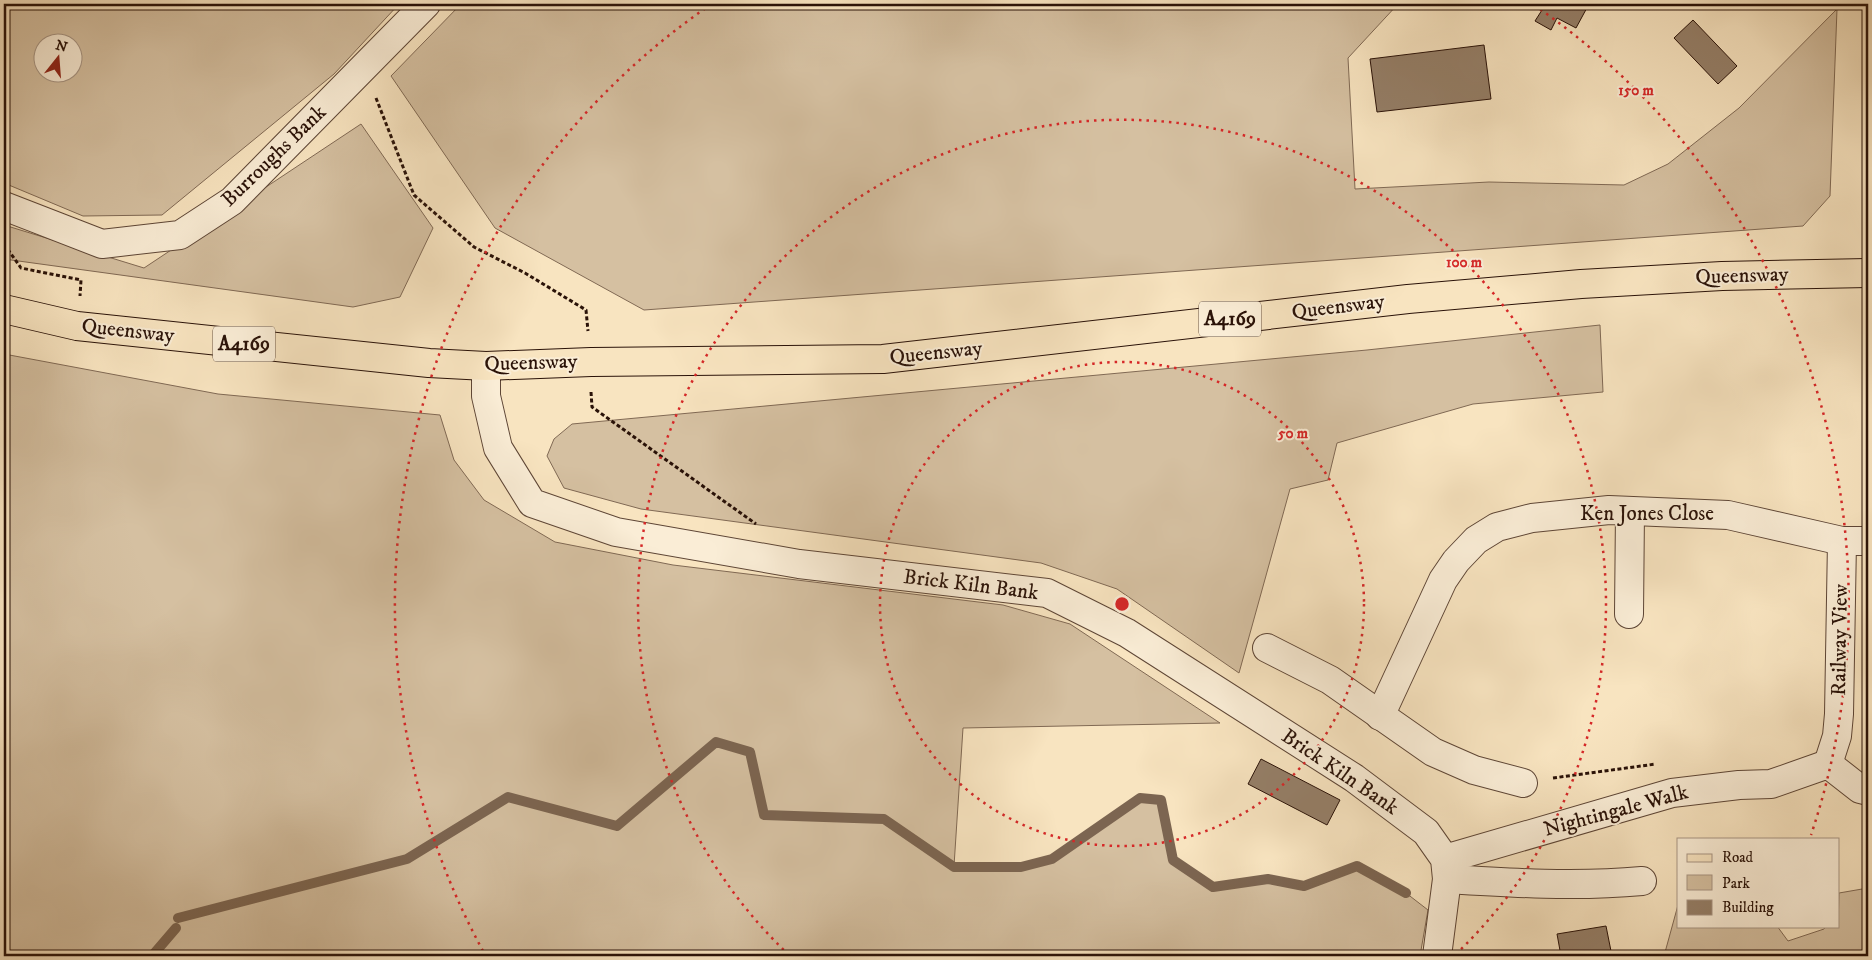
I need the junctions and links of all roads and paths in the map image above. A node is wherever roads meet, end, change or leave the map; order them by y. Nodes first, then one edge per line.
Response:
1 (426, 4) edge
2 (364, 67) junction
3 (4, 206) edge
4 (1868, 273) edge
5 (4, 309) edge
6 (591, 362) junction
7 (486, 366) junction
8 (1630, 511) junction
9 (759, 526) dead end
10 (1855, 541) edge
11 (1629, 614) dead end
12 (1267, 648) dead end
13 (1380, 716) junction
14 (1828, 764) junction
15 (1523, 783) dead end
16 (1868, 791) edge
17 (1446, 869) junction
18 (1642, 881) dead end
19 (1438, 956) edge

1 - 2 street, Burroughs Bank
2 - 3 street, Burroughs Bank
2 - 6 path
4 - 6 main road, Queensway / A4169
5 - 7 main road, Queensway / A4169
6 - 7 main road, Queensway / A4169
6 - 9 path
7 - 17 street, Brick Kiln Bank
8 - 10 street, Ken Jones Close
8 - 11 street
8 - 13 street, Ken Jones Close
10 - 14 street, Railway View
12 - 13 street
13 - 15 street
14 - 16 street
14 - 17 street, Nightingale Walk
17 - 18 street
17 - 19 street

